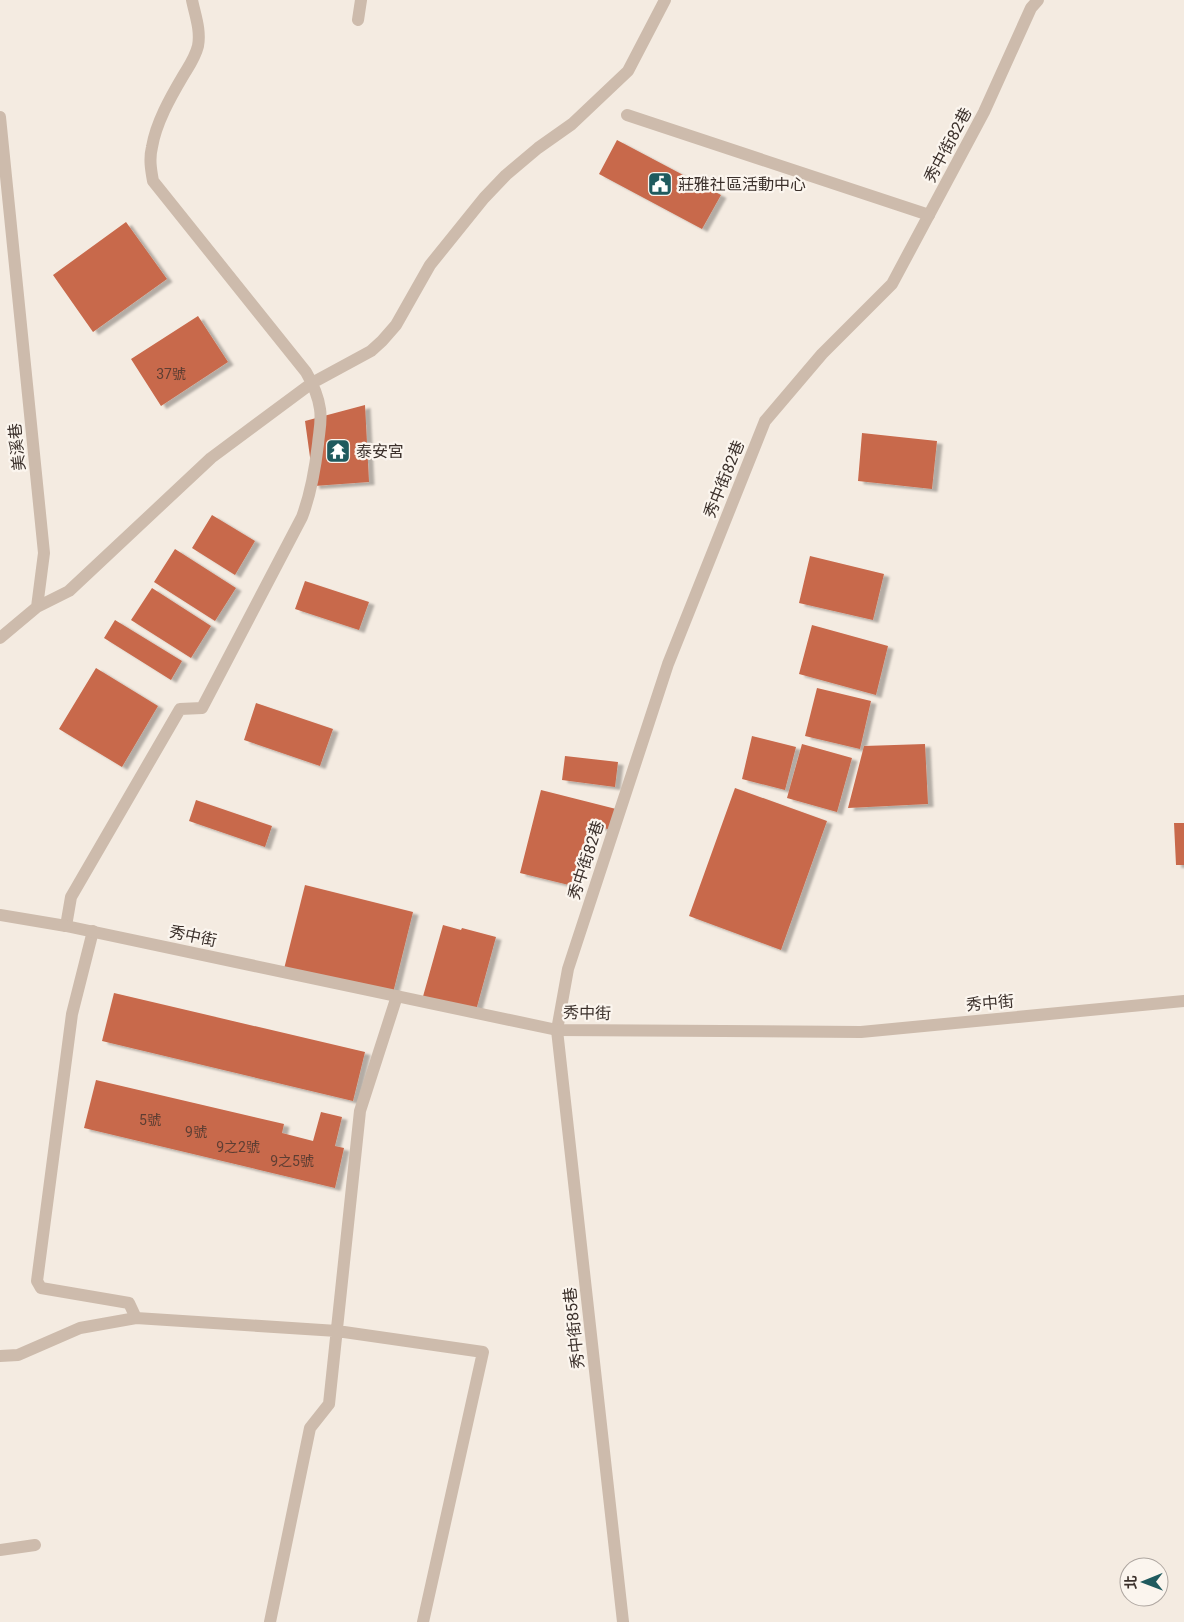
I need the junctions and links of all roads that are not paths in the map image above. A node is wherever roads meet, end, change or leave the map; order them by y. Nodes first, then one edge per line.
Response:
1 (192, 0) edge
2 (361, 0) edge
3 (665, 0) edge
4 (1038, 0) edge
5 (358, 20) dead end
6 (626, 115) dead end
7 (0, 117) edge
8 (929, 215) junction
9 (312, 383) junction
10 (36, 606) junction
11 (0, 638) edge
12 (0, 915) edge
13 (66, 926) junction
14 (94, 931) junction
15 (397, 996) junction
16 (1184, 1000) edge
17 (557, 1030) junction
18 (136, 1318) junction
19 (337, 1331) junction
20 (0, 1356) edge
21 (35, 1546) dead end
22 (0, 1550) edge
23 (270, 1622) edge
24 (423, 1622) edge
25 (623, 1622) edge

1 - 9 street
2 - 5 street
3 - 9 street
4 - 8 street, 秀中街82巷
6 - 8 street
7 - 10 street, 美溪巷
8 - 17 street, 秀中街82巷
9 - 10 street
9 - 13 street
10 - 11 street
12 - 13 street, 秀中街
13 - 14 street, 秀中街
14 - 15 street, 秀中街
14 - 18 street
15 - 17 street, 秀中街
15 - 19 street
16 - 17 street, 秀中街
17 - 25 street, 秀中街85巷
18 - 19 street
18 - 20 street
19 - 23 street
19 - 24 street
21 - 22 street

